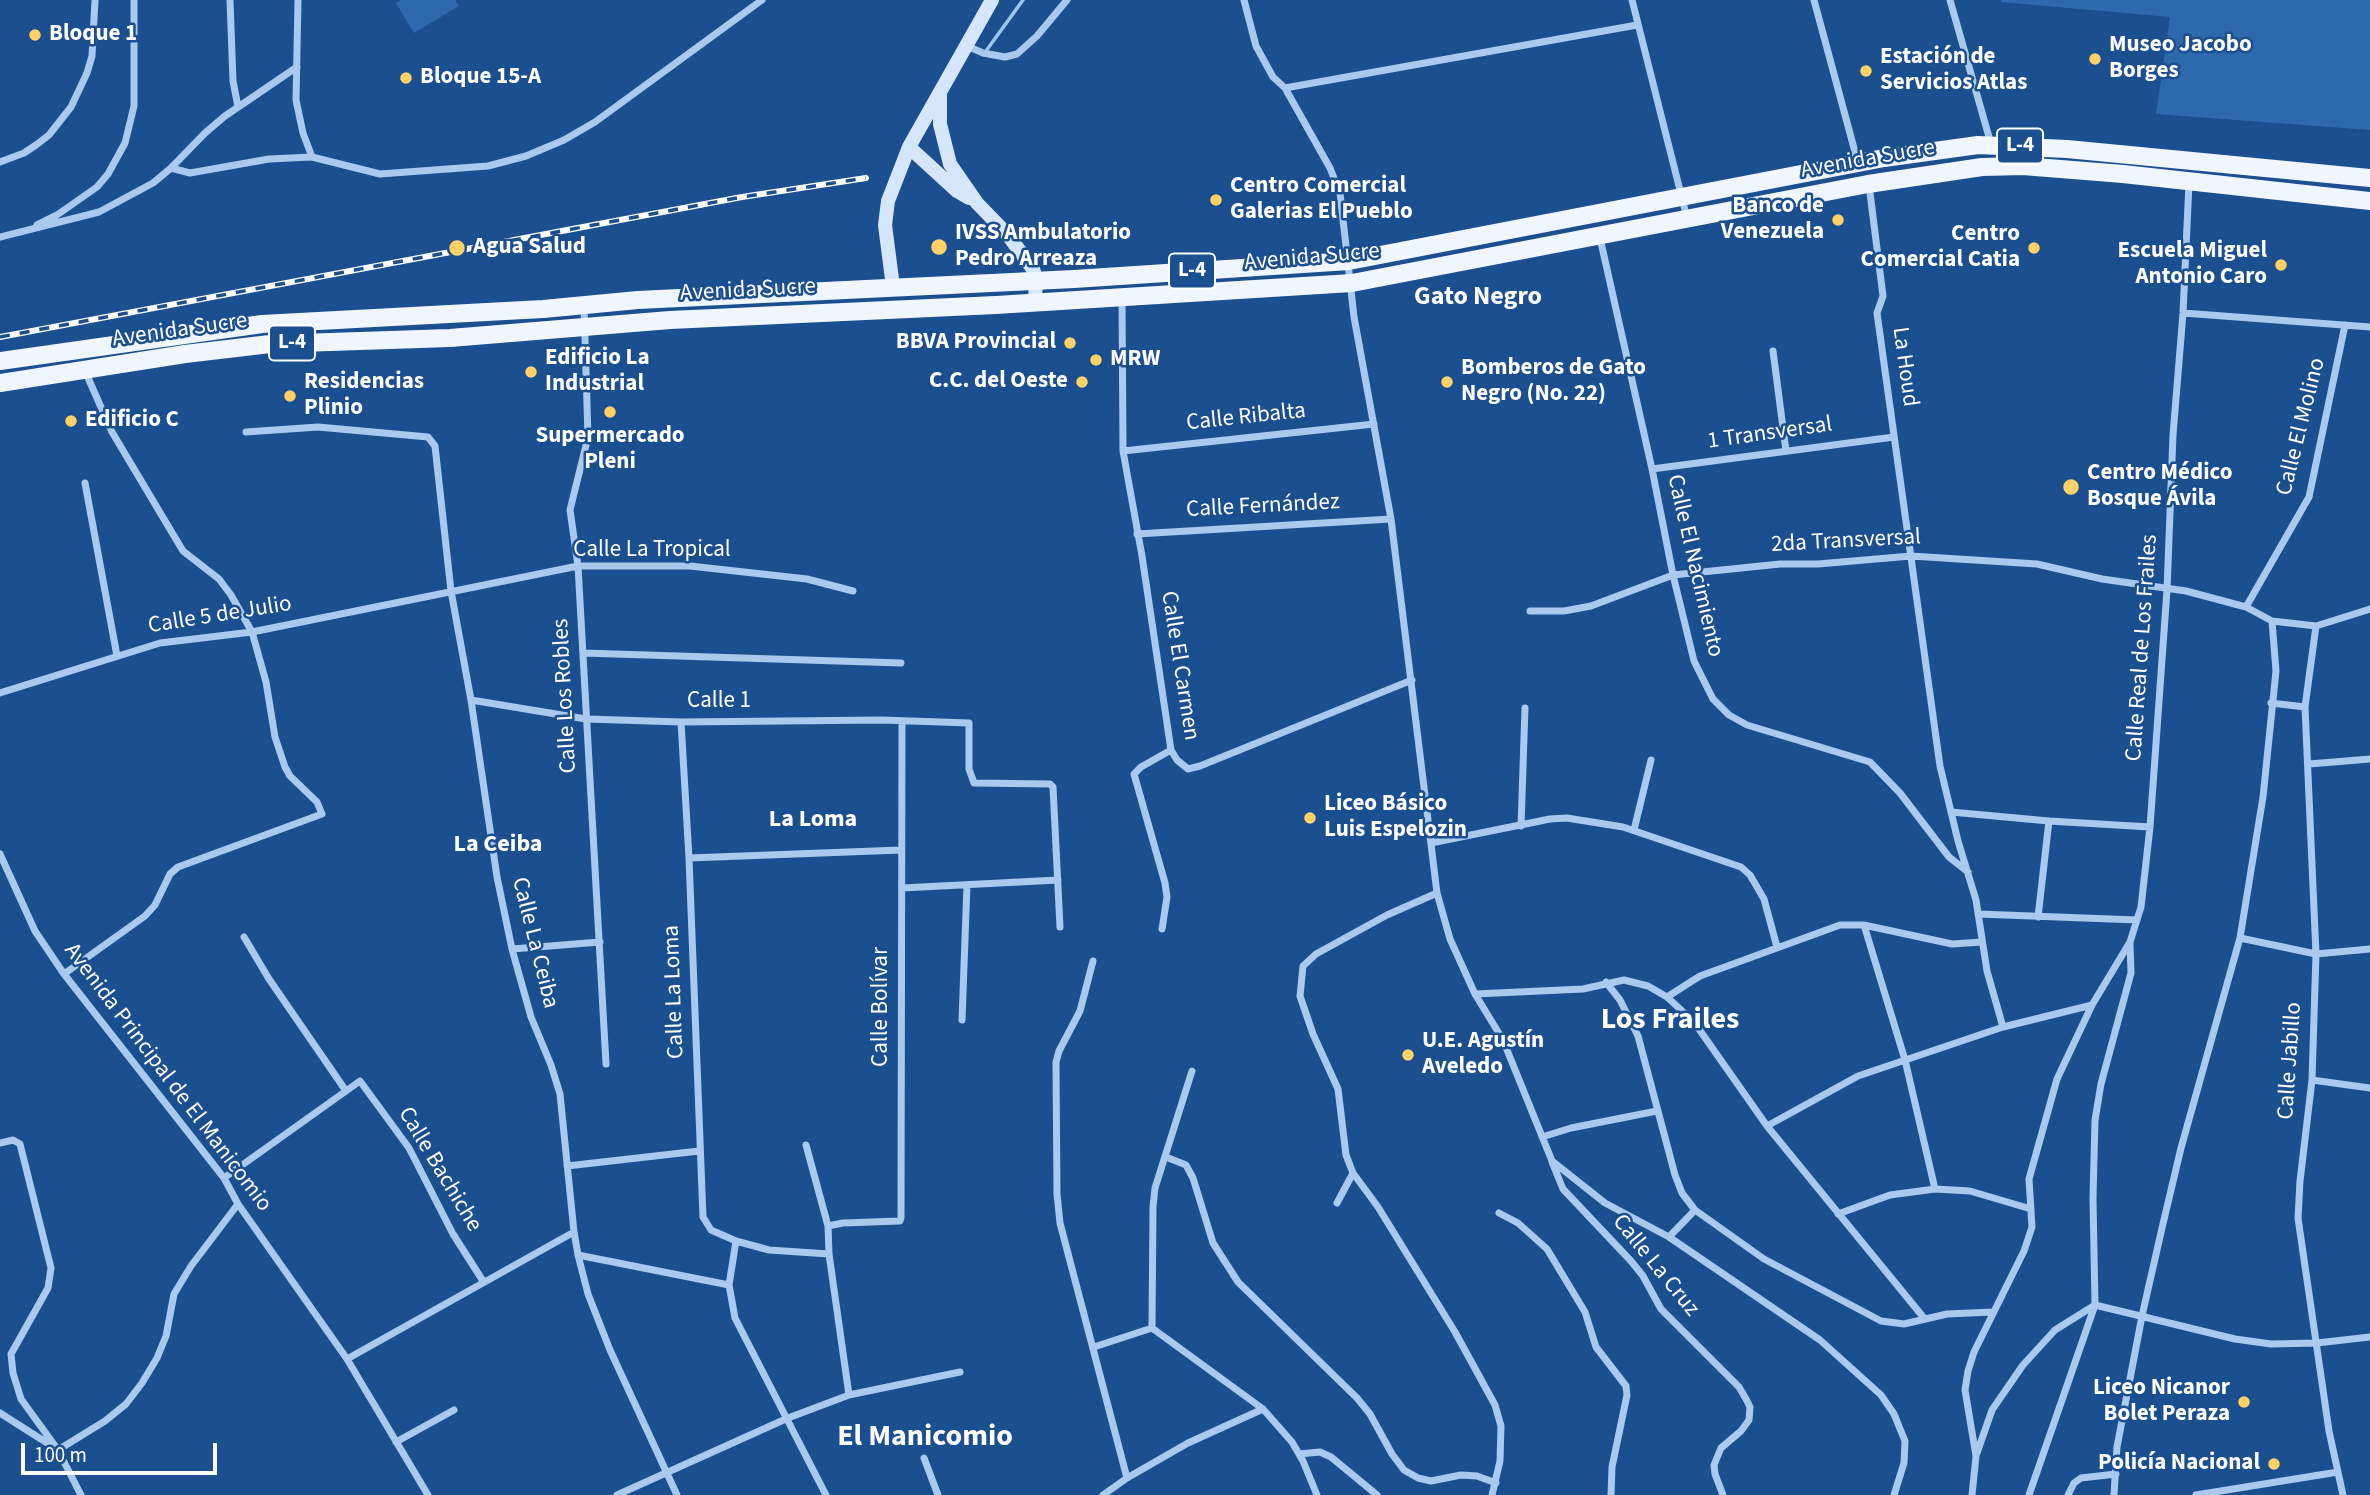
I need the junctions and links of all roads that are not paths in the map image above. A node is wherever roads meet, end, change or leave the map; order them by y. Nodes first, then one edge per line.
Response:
1 (95, 0) edge
2 (134, 0) edge
3 (230, 0) edge
4 (298, 0) edge
5 (762, 0) edge
6 (992, 0) edge
7 (1067, 0) edge
8 (1244, 0) edge
9 (1632, 0) edge
10 (1814, 0) edge
11 (1950, 0) edge
12 (1637, 25) junction
13 (967, 46) junction
14 (297, 67) junction
15 (1285, 88) junction
16 (940, 93) junction
17 (238, 107) junction
18 (913, 141) junction
19 (1991, 145) junction
20 (945, 150) junction
21 (312, 157) junction
22 (0, 162) edge
23 (1858, 163) junction
24 (171, 168) junction
25 (2370, 178) edge
26 (2189, 182) junction
27 (1868, 184) junction
28 (1683, 196) junction
29 (2370, 201) edge
30 (977, 203) junction
31 (1688, 218) junction
32 (26, 231) junction
33 (1599, 235) junction
34 (0, 237) edge
35 (1349, 261) junction
36 (1035, 281) junction
37 (1352, 283) junction
38 (893, 287) junction
39 (1122, 296) junction
40 (1035, 302) junction
41 (584, 305) junction
42 (2183, 313) junction
43 (2345, 325) junction
44 (586, 327) junction
45 (2370, 327) edge
46 (1773, 351) dead end
47 (0, 361) edge
48 (85, 370) junction
49 (0, 383) edge
50 (1374, 424) junction
51 (246, 432) dead end
52 (1894, 437) junction
53 (1122, 451) junction
54 (1786, 451) junction
55 (1652, 469) junction
56 (85, 483) dead end
57 (1391, 519) junction
58 (1137, 534) junction
59 (1911, 556) junction
60 (578, 566) junction
61 (1672, 575) junction
62 (2167, 590) junction
63 (451, 591) junction
64 (853, 591) dead end
65 (2246, 607) junction
66 (2370, 610) edge
67 (1530, 611) dead end
68 (2272, 621) junction
69 (2316, 626) junction
70 (252, 632) junction
71 (583, 653) junction
72 (117, 656) junction
73 (901, 663) dead end
74 (1412, 680) junction
75 (0, 693) edge
76 (471, 700) junction
77 (2271, 703) junction
78 (2305, 707) junction
79 (1525, 708) dead end
80 (586, 719) junction
81 (902, 721) junction
82 (681, 722) junction
83 (1171, 750) junction
84 (2370, 759) edge
85 (1651, 760) dead end
86 (2309, 764) junction
87 (1951, 812) junction
88 (2049, 821) junction
89 (1521, 825) junction
90 (2151, 827) junction
91 (1634, 830) junction
92 (1430, 843) junction
93 (901, 850) junction
94 (0, 854) edge
95 (689, 858) junction
96 (1969, 873) junction
97 (1058, 880) junction
98 (967, 886) junction
99 (902, 888) junction
100 (1437, 892) junction
101 (1978, 914) junction
102 (2038, 917) junction
103 (2137, 920) junction
104 (1864, 925) junction
105 (1060, 927) dead end
106 (1161, 929) dead end
107 (244, 937) dead end
108 (2240, 938) junction
109 (600, 942) junction
110 (1982, 942) junction
111 (2130, 942) junction
112 (1777, 947) junction
113 (512, 949) junction
114 (2370, 949) edge
115 (2316, 954) junction
116 (1093, 961) dead end
117 (64, 974) junction
118 (1606, 982) junction
119 (1475, 994) junction
120 (1667, 997) junction
121 (2092, 1005) junction
122 (961, 1020) dead end
123 (2003, 1027) junction
124 (1905, 1060) junction
125 (606, 1064) dead end
126 (1192, 1071) dead end
127 (2312, 1080) junction
128 (2370, 1088) edge
129 (345, 1091) junction
130 (1657, 1111) junction
131 (1767, 1126) junction
132 (1542, 1137) junction
133 (0, 1143) edge
134 (806, 1145) dead end
135 (699, 1151) junction
136 (1166, 1157) junction
137 (1552, 1161) junction
138 (567, 1166) junction
139 (1353, 1173) junction
140 (224, 1178) junction
141 (1935, 1189) junction
142 (1336, 1203) dead end
143 (238, 1204) junction
144 (2031, 1209) junction
145 (1695, 1210) junction
146 (1499, 1213) dead end
147 (1838, 1214) junction
148 (828, 1226) junction
149 (573, 1232) junction
150 (1669, 1237) junction
151 (736, 1241) junction
152 (829, 1254) junction
153 (578, 1255) junction
154 (483, 1281) junction
155 (729, 1285) junction
156 (2095, 1305) junction
157 (1993, 1312) junction
158 (2142, 1316) junction
159 (1924, 1318) junction
160 (1152, 1328) junction
161 (2370, 1337) edge
162 (2317, 1343) junction
163 (1094, 1347) junction
164 (347, 1359) junction
165 (960, 1372) dead end
166 (849, 1395) junction
167 (1263, 1409) junction
168 (454, 1410) dead end
169 (0, 1413) edge
170 (788, 1418) junction
171 (396, 1442) junction
172 (58, 1450) junction
173 (1299, 1454) junction
174 (1976, 1457) junction
175 (923, 1458) dead end
176 (2338, 1472) junction
177 (669, 1473) junction
178 (2116, 1474) junction
179 (1127, 1478) junction
180 (1496, 1483) junction
181 (2340, 1494) edge
182 (81, 1495) edge
183 (428, 1495) edge
184 (617, 1495) edge
185 (677, 1495) edge
186 (826, 1495) edge
187 (939, 1495) edge
188 (1103, 1495) edge
189 (1317, 1495) edge
190 (1377, 1495) edge
191 (1492, 1495) edge
192 (1611, 1495) edge
193 (1723, 1495) edge
194 (1894, 1495) edge
195 (1972, 1495) edge
196 (2029, 1495) edge
197 (2068, 1495) edge
198 (2115, 1495) edge
199 (2196, 1495) edge

1 - 22 street
2 - 32 street
3 - 17 street
4 - 14 street
5 - 21 street
6 - 13 street
7 - 13 street
8 - 15 street
9 - 12 street
10 - 23 street
11 - 19 street
12 - 15 street
12 - 28 street
13 - 16 street
14 - 17 street
14 - 21 street
15 - 35 street
16 - 18 street
16 - 20 street
17 - 24 street
18 - 20 street
18 - 30 street
18 - 38 street
19 - 23 main road, Avenida Sucre / L-4
19 - 25 main road, Avenida Sucre / L-4
20 - 30 street
21 - 24 street
23 - 28 main road, Avenida Sucre / L-4
24 - 32 street
26 - 27 main road, Avenida Sucre / L-4
26 - 29 main road, Avenida Sucre / L-4
26 - 42 street, Calle Real de Los Frailes
27 - 31 main road, Avenida Sucre / L-4
27 - 52 street, La Houd
28 - 31 street
28 - 35 main road, Avenida Sucre / L-4
30 - 36 street
31 - 33 main road, Avenida Sucre / L-4
32 - 34 street
33 - 37 main road, Avenida Sucre / L-4
33 - 55 street, Calle El Nacimiento
35 - 36 main road, Avenida Sucre / L-4
35 - 37 street
36 - 38 main road, Avenida Sucre / L-4
36 - 40 street
37 - 39 main road, Avenida Sucre / L-4
37 - 50 street
38 - 41 main road, Avenida Sucre / L-4
39 - 40 main road, Avenida Sucre / L-4
39 - 53 street, Calle El Carmen
40 - 44 main road, Avenida Sucre / L-4
41 - 44 street, Calle Los Robles
41 - 47 main road, Avenida Sucre / L-4
42 - 43 street
42 - 62 street, Calle Real de Los Frailes
43 - 45 street
43 - 65 street, Calle El Molino
44 - 48 main road, Avenida Sucre / L-4
44 - 60 street, Calle Los Robles
46 - 54 street
48 - 49 main road, Avenida Sucre / L-4
48 - 70 street
50 - 53 street, Calle Ribalta
50 - 57 street
51 - 63 street, Calle La Ceiba
52 - 54 street, 1 Transversal
52 - 59 street, La Houd
53 - 58 street, Calle El Carmen
54 - 55 street, 1 Transversal
55 - 61 street, Calle El Nacimiento
56 - 72 street
57 - 58 street, Calle Fernández
57 - 74 street
58 - 83 street, Calle El Carmen
59 - 61 street, 2da Transversal
59 - 62 street, 2da Transversal
59 - 87 street, La Houd
60 - 63 street, Calle La Tropical
60 - 64 street, Calle La Tropical
60 - 71 street, Calle Los Robles
61 - 67 street, 2da Transversal
61 - 96 street, Calle El Nacimiento
62 - 65 street, 2da Transversal
62 - 90 street, Calle Real de Los Frailes
63 - 70 street, Calle 5 de Julio
63 - 76 street, Calle La Ceiba
65 - 68 street, 2da Transversal
66 - 69 street
68 - 69 street
68 - 77 street
69 - 78 street, Calle Jabillo
70 - 72 street, Calle 5 de Julio
70 - 117 street
71 - 73 street
71 - 80 street, Calle Los Robles
72 - 75 street, Calle 5 de Julio
74 - 83 street, Calle El Carmen
74 - 92 street
76 - 80 street, Calle 1
76 - 113 street, Calle La Ceiba
77 - 78 street
77 - 108 street
78 - 86 street, Calle Jabillo
79 - 89 street
80 - 82 street, Calle 1
80 - 109 street, Calle Los Robles
81 - 82 street, Calle 1
81 - 93 street, Calle Bolívar
81 - 97 street, Calle 1
82 - 95 street, Calle La Loma
83 - 106 street
84 - 86 street
85 - 91 street
86 - 115 street, Calle Jabillo
87 - 88 street
87 - 96 street, La Houd
88 - 90 street
88 - 102 street
89 - 91 street
89 - 92 street
90 - 103 street, Calle Real de Los Frailes
91 - 112 street
92 - 100 street
93 - 95 street
93 - 99 street, Calle Bolívar
94 - 117 street, Avenida Principal de El Manicomio
95 - 135 street, Calle La Loma
96 - 101 street, La Houd
97 - 98 street
97 - 105 street
98 - 99 street
98 - 122 street
99 - 148 street, Calle Bolívar
100 - 119 street
100 - 139 street
101 - 102 street
101 - 110 street, La Houd
102 - 103 street
103 - 111 street, Calle Real de Los Frailes
104 - 110 street
104 - 112 street
104 - 124 street
107 - 129 street
108 - 115 street
108 - 158 street
109 - 113 street
109 - 125 street, Calle Los Robles
110 - 123 street, La Houd
111 - 121 street
111 - 156 street
112 - 120 street
113 - 138 street, Calle La Ceiba
114 - 115 street
115 - 127 street, Calle Jabillo
116 - 163 street
117 - 140 street, Avenida Principal de El Manicomio
118 - 119 street
118 - 120 street
118 - 130 street
119 - 132 street
120 - 131 street
121 - 123 street
121 - 144 street
123 - 124 street
124 - 131 street
124 - 141 street
126 - 136 street
127 - 128 street
127 - 162 street, Calle Jabillo
129 - 140 street
129 - 154 street, Calle Bachiche
130 - 132 street
130 - 145 street
131 - 147 street
132 - 137 street
133 - 172 street
134 - 148 street
135 - 138 street
135 - 151 street, Calle La Loma
136 - 160 street
136 - 180 street
137 - 150 street
137 - 193 street, Calle La Cruz
138 - 149 street, Calle La Ceiba
139 - 142 street
139 - 180 street
140 - 143 street, Avenida Principal de El Manicomio
141 - 144 street
141 - 147 street
143 - 164 street, Avenida Principal de El Manicomio
143 - 172 street
144 - 157 street
145 - 150 street
145 - 159 street
146 - 192 street
147 - 159 street
148 - 152 street
149 - 153 street, Calle La Ceiba
149 - 154 street
150 - 194 street
151 - 152 street, Calle La Loma
151 - 155 street
152 - 166 street
153 - 155 street
153 - 177 street, Calle La Ceiba
154 - 164 street
155 - 170 street
156 - 158 street
156 - 174 street
156 - 196 street
157 - 159 street
157 - 174 street
158 - 162 street
158 - 178 street
160 - 163 street
160 - 167 street
161 - 162 street
162 - 176 street, Calle Jabillo
163 - 179 street
164 - 171 street, Avenida Principal de El Manicomio
165 - 166 street
166 - 170 street
167 - 173 street
167 - 179 street
168 - 171 street
169 - 172 street
170 - 177 street
170 - 186 street
171 - 183 street, Avenida Principal de El Manicomio
172 - 182 street
173 - 189 street
173 - 190 street
174 - 195 street
175 - 187 street
176 - 181 street, Calle Jabillo
176 - 199 street
177 - 184 street
177 - 185 street, Calle La Ceiba
178 - 197 street
178 - 198 street
179 - 188 street
180 - 191 street

